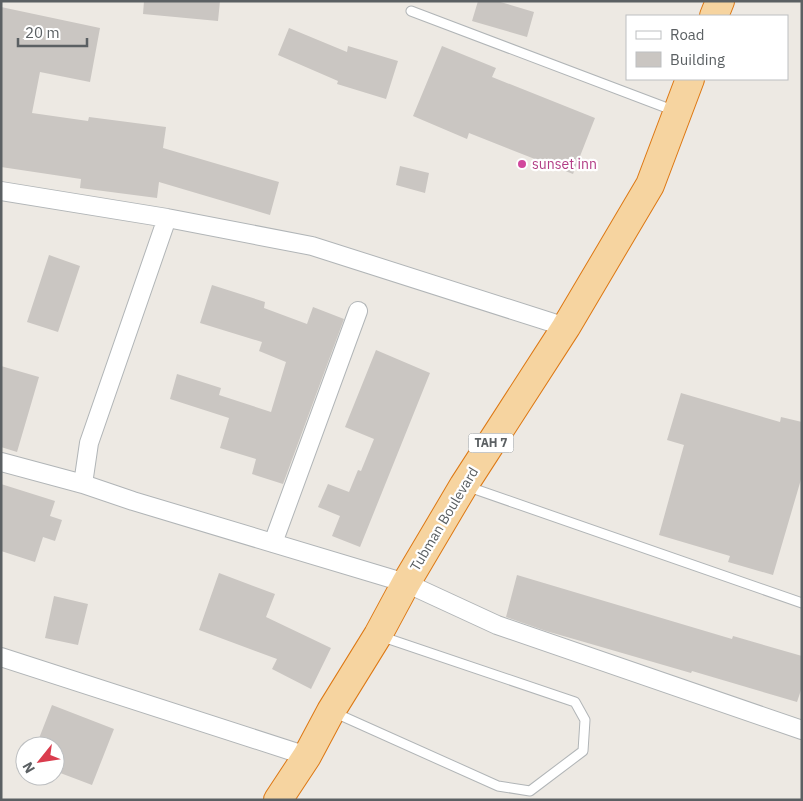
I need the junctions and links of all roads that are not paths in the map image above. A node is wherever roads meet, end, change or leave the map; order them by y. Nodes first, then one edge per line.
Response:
1 (720, 1) edge
2 (411, 11) dead end
3 (714, 15) edge
4 (690, 80) edge
5 (678, 112) junction
6 (1, 191) edge
7 (167, 218) junction
8 (358, 311) dead end
9 (566, 327) junction
10 (1, 462) edge
11 (83, 484) junction
12 (464, 485) junction
13 (274, 543) junction
14 (406, 583) junction
15 (802, 603) edge
16 (378, 635) junction
17 (1, 657) edge
18 (331, 711) junction
19 (802, 730) edge
20 (307, 756) junction
21 (278, 800) edge

1 - 3 highway
2 - 5 lane
4 - 5 highway, Tubman Boulevard / TAH 7
5 - 9 highway, Tubman Boulevard / TAH 7
6 - 7 street
7 - 9 street
7 - 11 street
8 - 13 street
9 - 12 highway, Tubman Boulevard / TAH 7
10 - 11 street
11 - 13 street
12 - 14 highway, Tubman Boulevard / TAH 7
12 - 15 lane
13 - 14 street
14 - 16 highway, Tubman Boulevard / TAH 7
14 - 19 street
16 - 18 highway, Tubman Boulevard / TAH 7
16 - 18 lane
17 - 20 street
18 - 20 highway, Tubman Boulevard / TAH 7
20 - 21 highway, Tubman Boulevard / TAH 7

